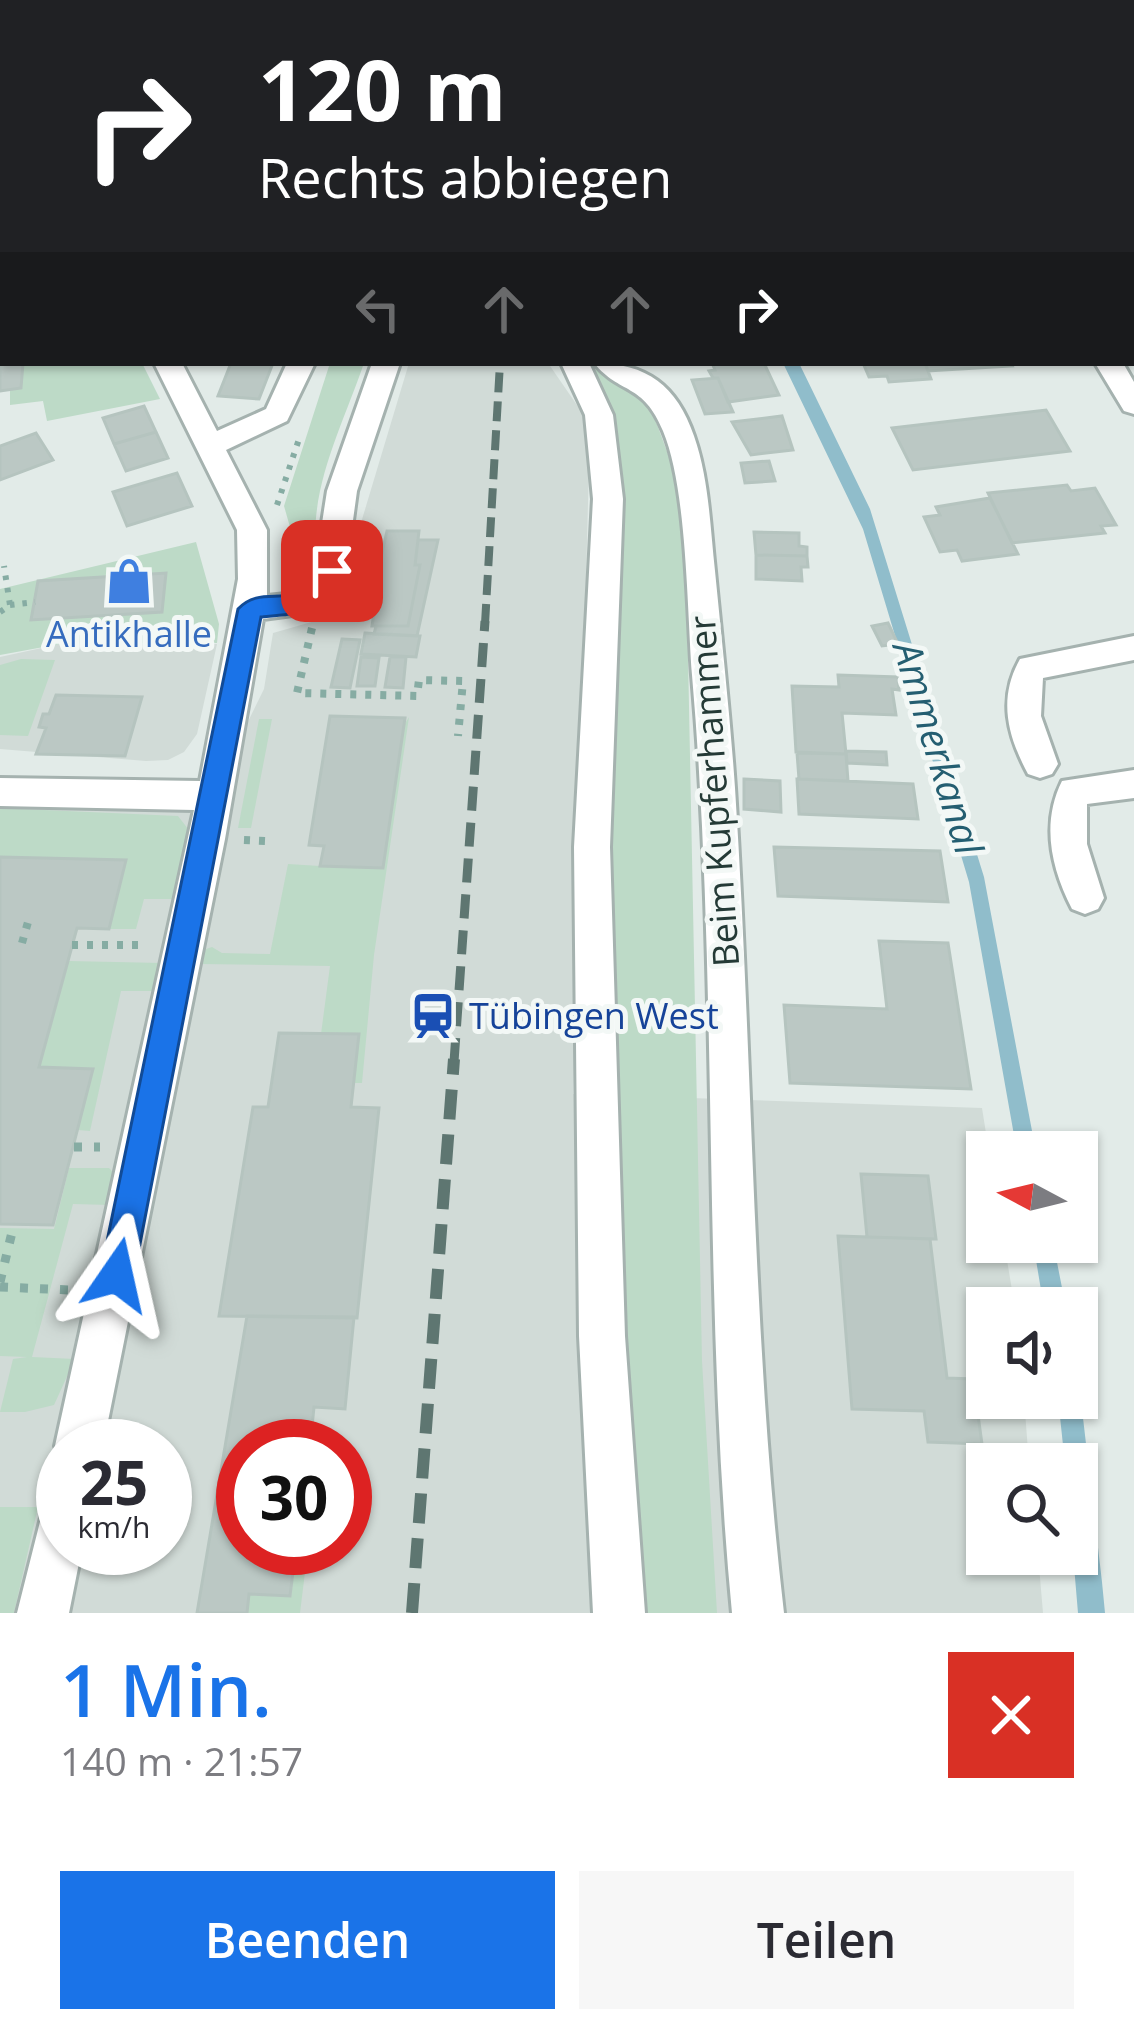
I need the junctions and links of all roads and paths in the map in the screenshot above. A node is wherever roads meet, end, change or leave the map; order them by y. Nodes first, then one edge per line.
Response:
1 (170, 366) edge
2 (301, 366) edge
3 (385, 366) edge
4 (576, 366) edge
5 (613, 366) edge
6 (1111, 366) edge
7 (1134, 405) edge
8 (306, 420) dead end
9 (212, 445) junction
10 (252, 530) junction
11 (4, 566) dead end
12 (35, 602) dead end
13 (304, 604) junction
14 (10, 605) junction
15 (250, 609) junction
16 (0, 612) edge
17 (1134, 648) edge
18 (458, 736) dead end
19 (1040, 764) dead end
20 (1134, 784) edge
21 (0, 791) edge
22 (214, 796) junction
23 (1085, 898) dead end
24 (28, 922) dead end
25 (22, 943) dead end
26 (72, 945) dead end
27 (185, 945) junction
28 (14, 1224) dead end
29 (0, 1284) edge
30 (114, 1292) junction
31 (85, 1419) edge
32 (51, 1575) edge
33 (43, 1613) edge
34 (619, 1613) edge
35 (758, 1613) edge

1 - 9 street
2 - 9 street
3 - 13 street
4 - 34 street
5 - 35 street, Beim Kupferhammer
6 - 7 street
8 - 10 path
9 - 10 street
10 - 15 street
11 - 14 path
12 - 14 path
13 - 15 street
13 - 18 path
14 - 16 path
15 - 22 street
17 - 19 street
20 - 23 street
21 - 22 street
22 - 27 street
24 - 25 path
26 - 27 path
27 - 30 street
28 - 29 path
29 - 30 path
30 - 31 street
32 - 33 street

